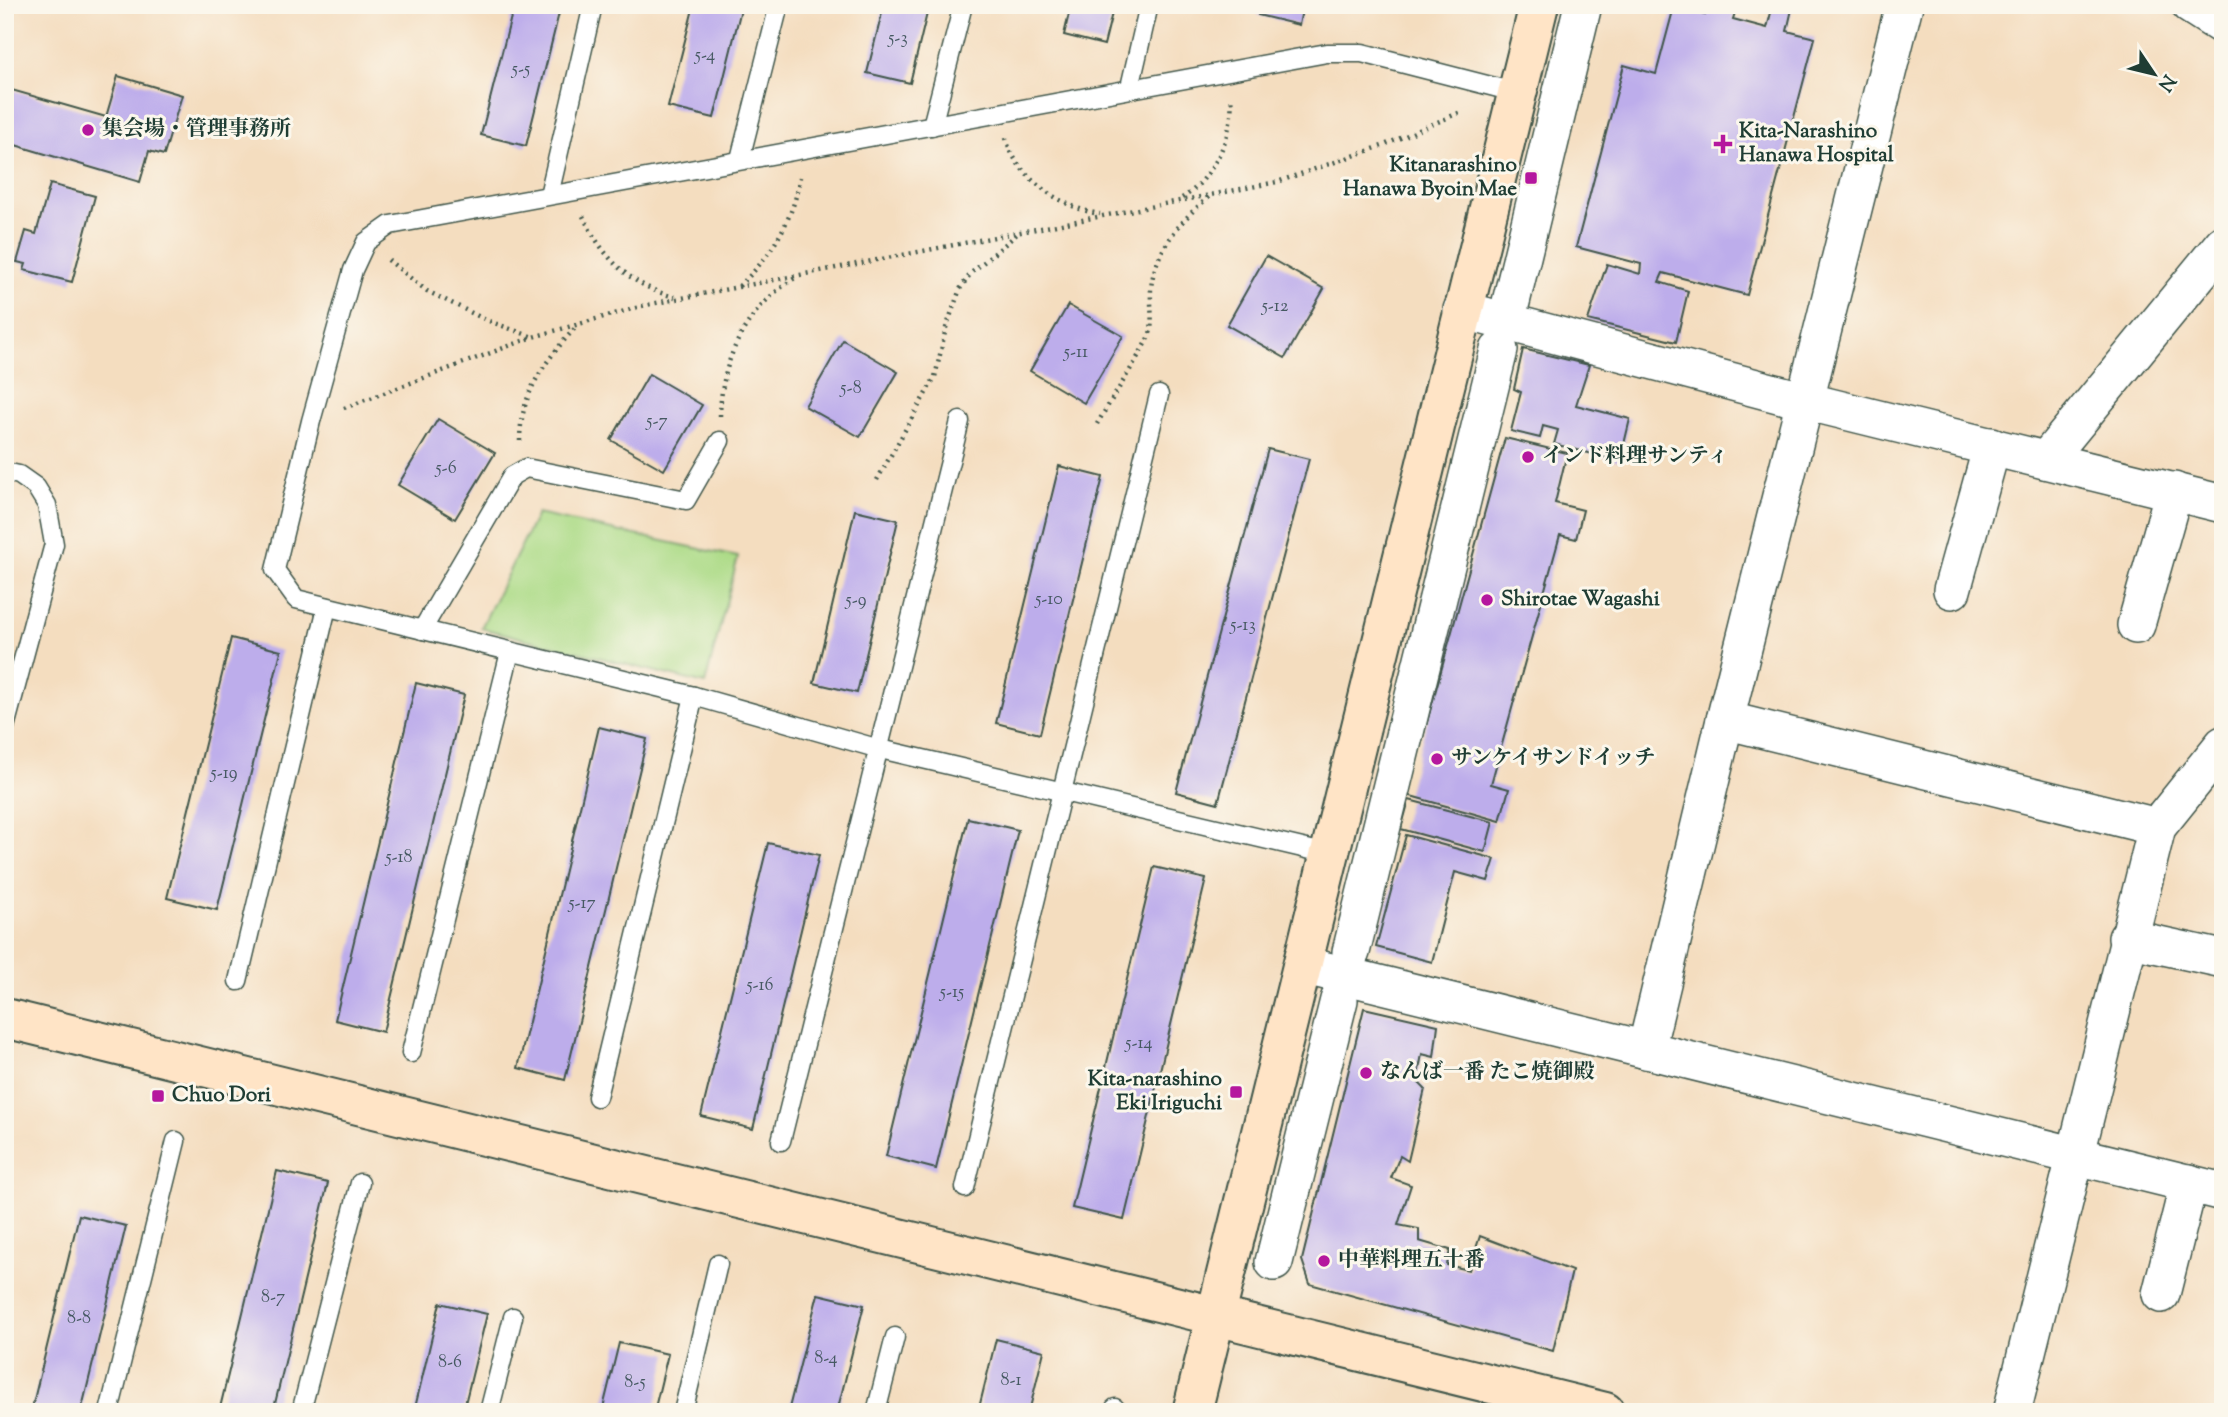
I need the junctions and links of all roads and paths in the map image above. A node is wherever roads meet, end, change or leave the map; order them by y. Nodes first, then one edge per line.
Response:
1 (593, 5) edge
2 (779, 5) edge
3 (963, 5) edge
4 (1149, 5) edge
5 (1539, 5) edge
6 (1583, 5) edge
7 (1904, 5) edge
8 (2190, 5) edge
9 (2223, 26) edge
10 (1130, 87) junction
11 (1231, 90) dead end
12 (1518, 93) junction
13 (1463, 111) dead end
14 (932, 126) junction
15 (1005, 134) dead end
16 (740, 159) junction
17 (802, 166) dead end
18 (1214, 194) junction
19 (549, 195) junction
20 (1178, 201) junction
21 (578, 206) dead end
22 (1105, 215) junction
23 (1019, 232) junction
24 (366, 242) junction
25 (2223, 244) edge
26 (800, 275) junction
27 (737, 287) junction
28 (678, 298) junction
29 (1511, 302) dead end
30 (1462, 310) junction
31 (577, 325) junction
32 (533, 337) junction
33 (1499, 350) dead end
34 (1159, 395) dead end
35 (1805, 401) junction
36 (311, 421) junction
37 (960, 421) dead end
38 (719, 423) dead end
39 (1097, 424) dead end
40 (720, 441) dead end
41 (1992, 446) junction
42 (520, 452) dead end
43 (2046, 460) junction
44 (5, 472) edge
45 (877, 480) dead end
46 (2174, 491) junction
47 (2223, 504) edge
48 (1952, 590) dead end
49 (327, 607) junction
50 (2136, 625) dead end
51 (422, 630) junction
52 (510, 652) junction
53 (694, 696) junction
54 (1725, 720) junction
55 (5, 727) edge
56 (2223, 745) edge
57 (876, 748) junction
58 (1060, 790) junction
59 (2157, 827) junction
60 (1328, 854) junction
61 (2127, 938) junction
62 (1351, 953) dead end
63 (2223, 959) edge
64 (1302, 965) junction
65 (238, 981) dead end
66 (1339, 1000) dead end
67 (5, 1018) edge
68 (1646, 1050) junction
69 (411, 1053) dead end
70 (597, 1097) dead end
71 (176, 1141) dead end
72 (780, 1141) dead end
73 (2076, 1156) junction
74 (360, 1183) dead end
75 (2206, 1187) edge
76 (965, 1188) dead end
77 (1274, 1262) dead end
78 (719, 1264) dead end
79 (2161, 1294) dead end
80 (1215, 1314) junction
81 (513, 1317) dead end
82 (895, 1338) dead end
83 (109, 1412) edge
84 (301, 1412) edge
85 (489, 1412) edge
86 (683, 1412) edge
87 (876, 1412) edge
88 (1192, 1412) edge
89 (1605, 1412) edge
90 (2012, 1412) edge

1 - 19 lane
2 - 16 lane
3 - 14 lane
4 - 10 lane
5 - 12 street
6 - 29 street
7 - 35 street
8 - 9 street
10 - 12 lane
10 - 14 lane
11 - 20 path
12 - 30 street
13 - 18 path
14 - 16 lane
15 - 22 path
16 - 19 lane
17 - 27 path
18 - 20 path
18 - 39 path
19 - 24 lane
20 - 22 path
21 - 28 path
22 - 23 path
23 - 26 path
23 - 45 path
24 - 32 path
24 - 36 lane
25 - 43 street
26 - 27 path
26 - 38 path
27 - 28 path
28 - 31 path
30 - 35 street
30 - 60 street
31 - 32 path
31 - 42 path
32 - 36 path
33 - 62 street
34 - 58 lane
35 - 41 street
35 - 54 street
36 - 49 lane
37 - 57 lane
40 - 51 lane
41 - 43 street
41 - 48 street
43 - 46 street
44 - 55 lane
46 - 47 street
46 - 50 street
49 - 51 lane
49 - 65 lane
51 - 52 lane
52 - 53 lane
52 - 69 lane
53 - 57 lane
53 - 70 lane
54 - 59 street
54 - 68 street
56 - 59 street
57 - 58 lane
57 - 72 lane
58 - 60 lane
58 - 76 lane
59 - 61 street
60 - 64 street
61 - 63 street
61 - 73 street
64 - 68 street
64 - 80 street
66 - 77 street
67 - 80 street
68 - 73 street
71 - 83 lane
73 - 75 street
73 - 90 street
74 - 84 lane
75 - 79 street
78 - 86 lane
80 - 88 street
80 - 89 street
81 - 85 lane
82 - 87 lane

